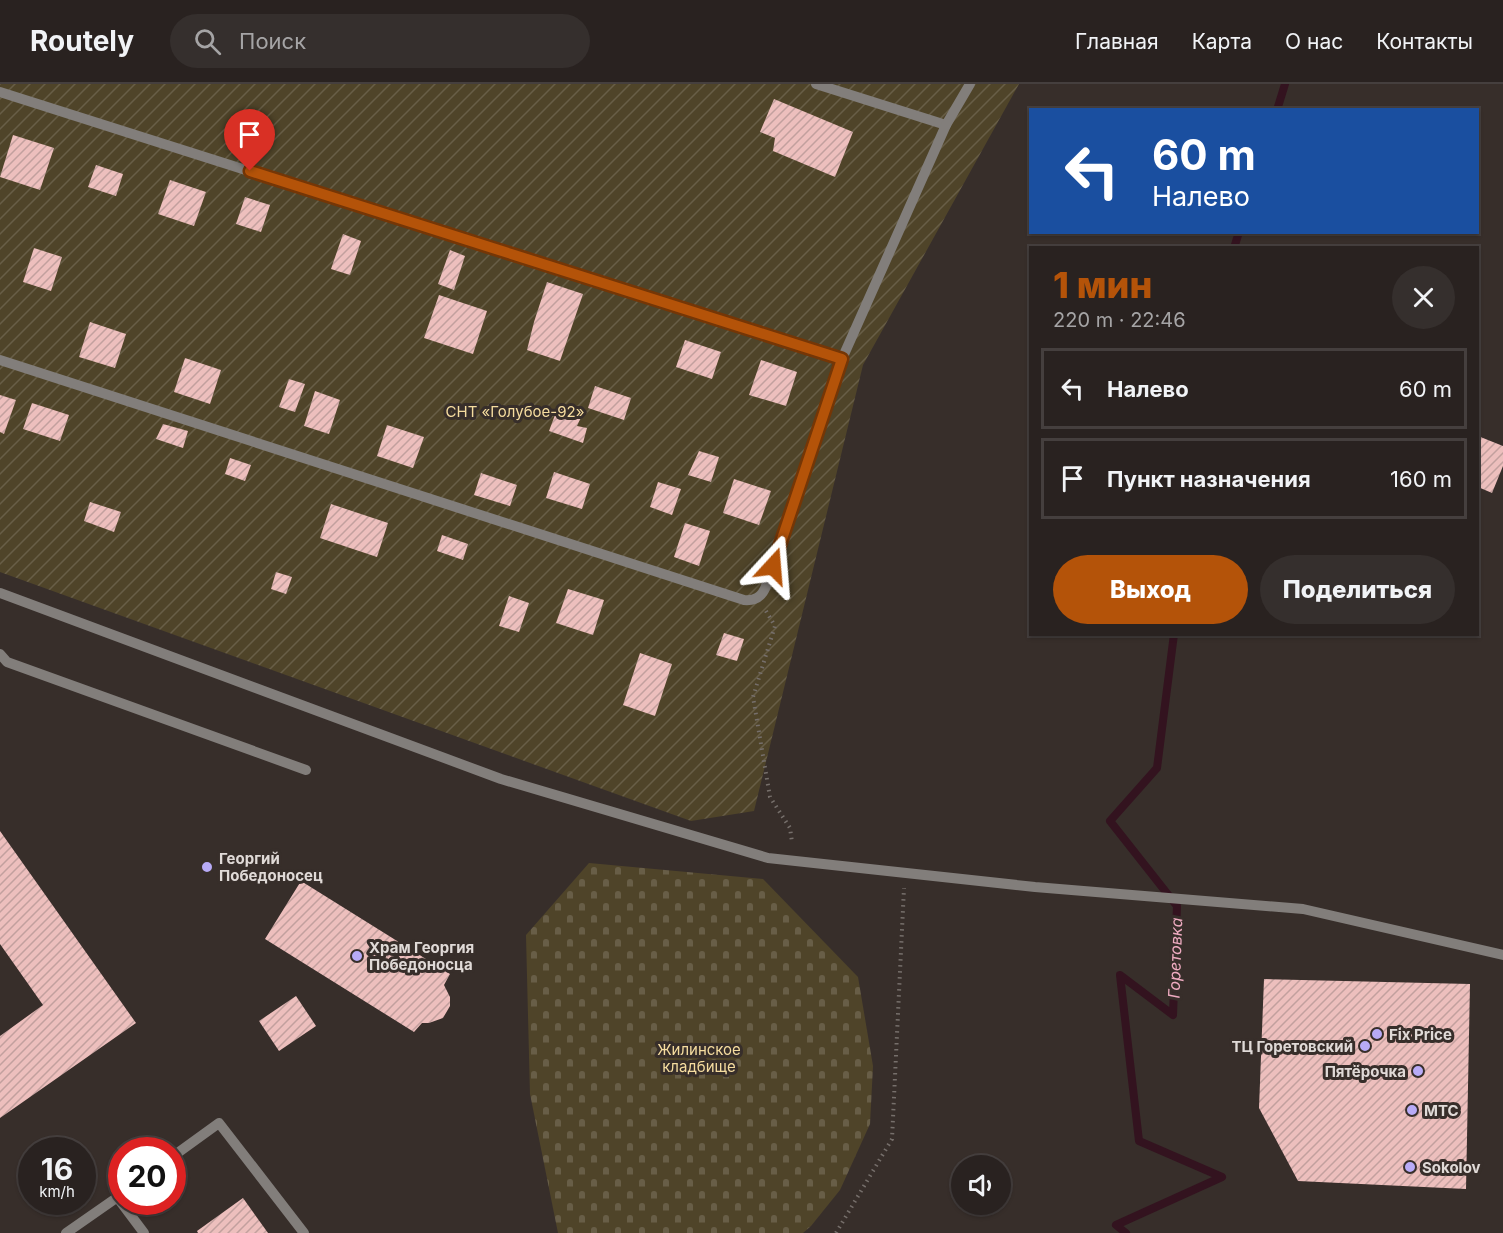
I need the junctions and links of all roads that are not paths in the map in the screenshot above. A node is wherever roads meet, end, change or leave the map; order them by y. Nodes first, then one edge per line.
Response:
1 (816, 84) edge
2 (970, 84) edge
3 (0, 92) edge
4 (946, 126) junction
5 (842, 359) junction
6 (0, 360) edge
7 (0, 593) edge
8 (0, 654) edge
9 (306, 770) dead end
10 (1503, 956) edge
11 (186, 1147) edge
12 (108, 1204) edge
13 (132, 1215) edge
14 (66, 1233) edge
15 (144, 1233) edge
16 (304, 1233) edge

1 - 4 lane
2 - 4 lane
3 - 5 lane
4 - 5 lane
5 - 6 lane
7 - 10 lane
8 - 9 lane
11 - 16 lane
12 - 14 lane
13 - 15 lane

